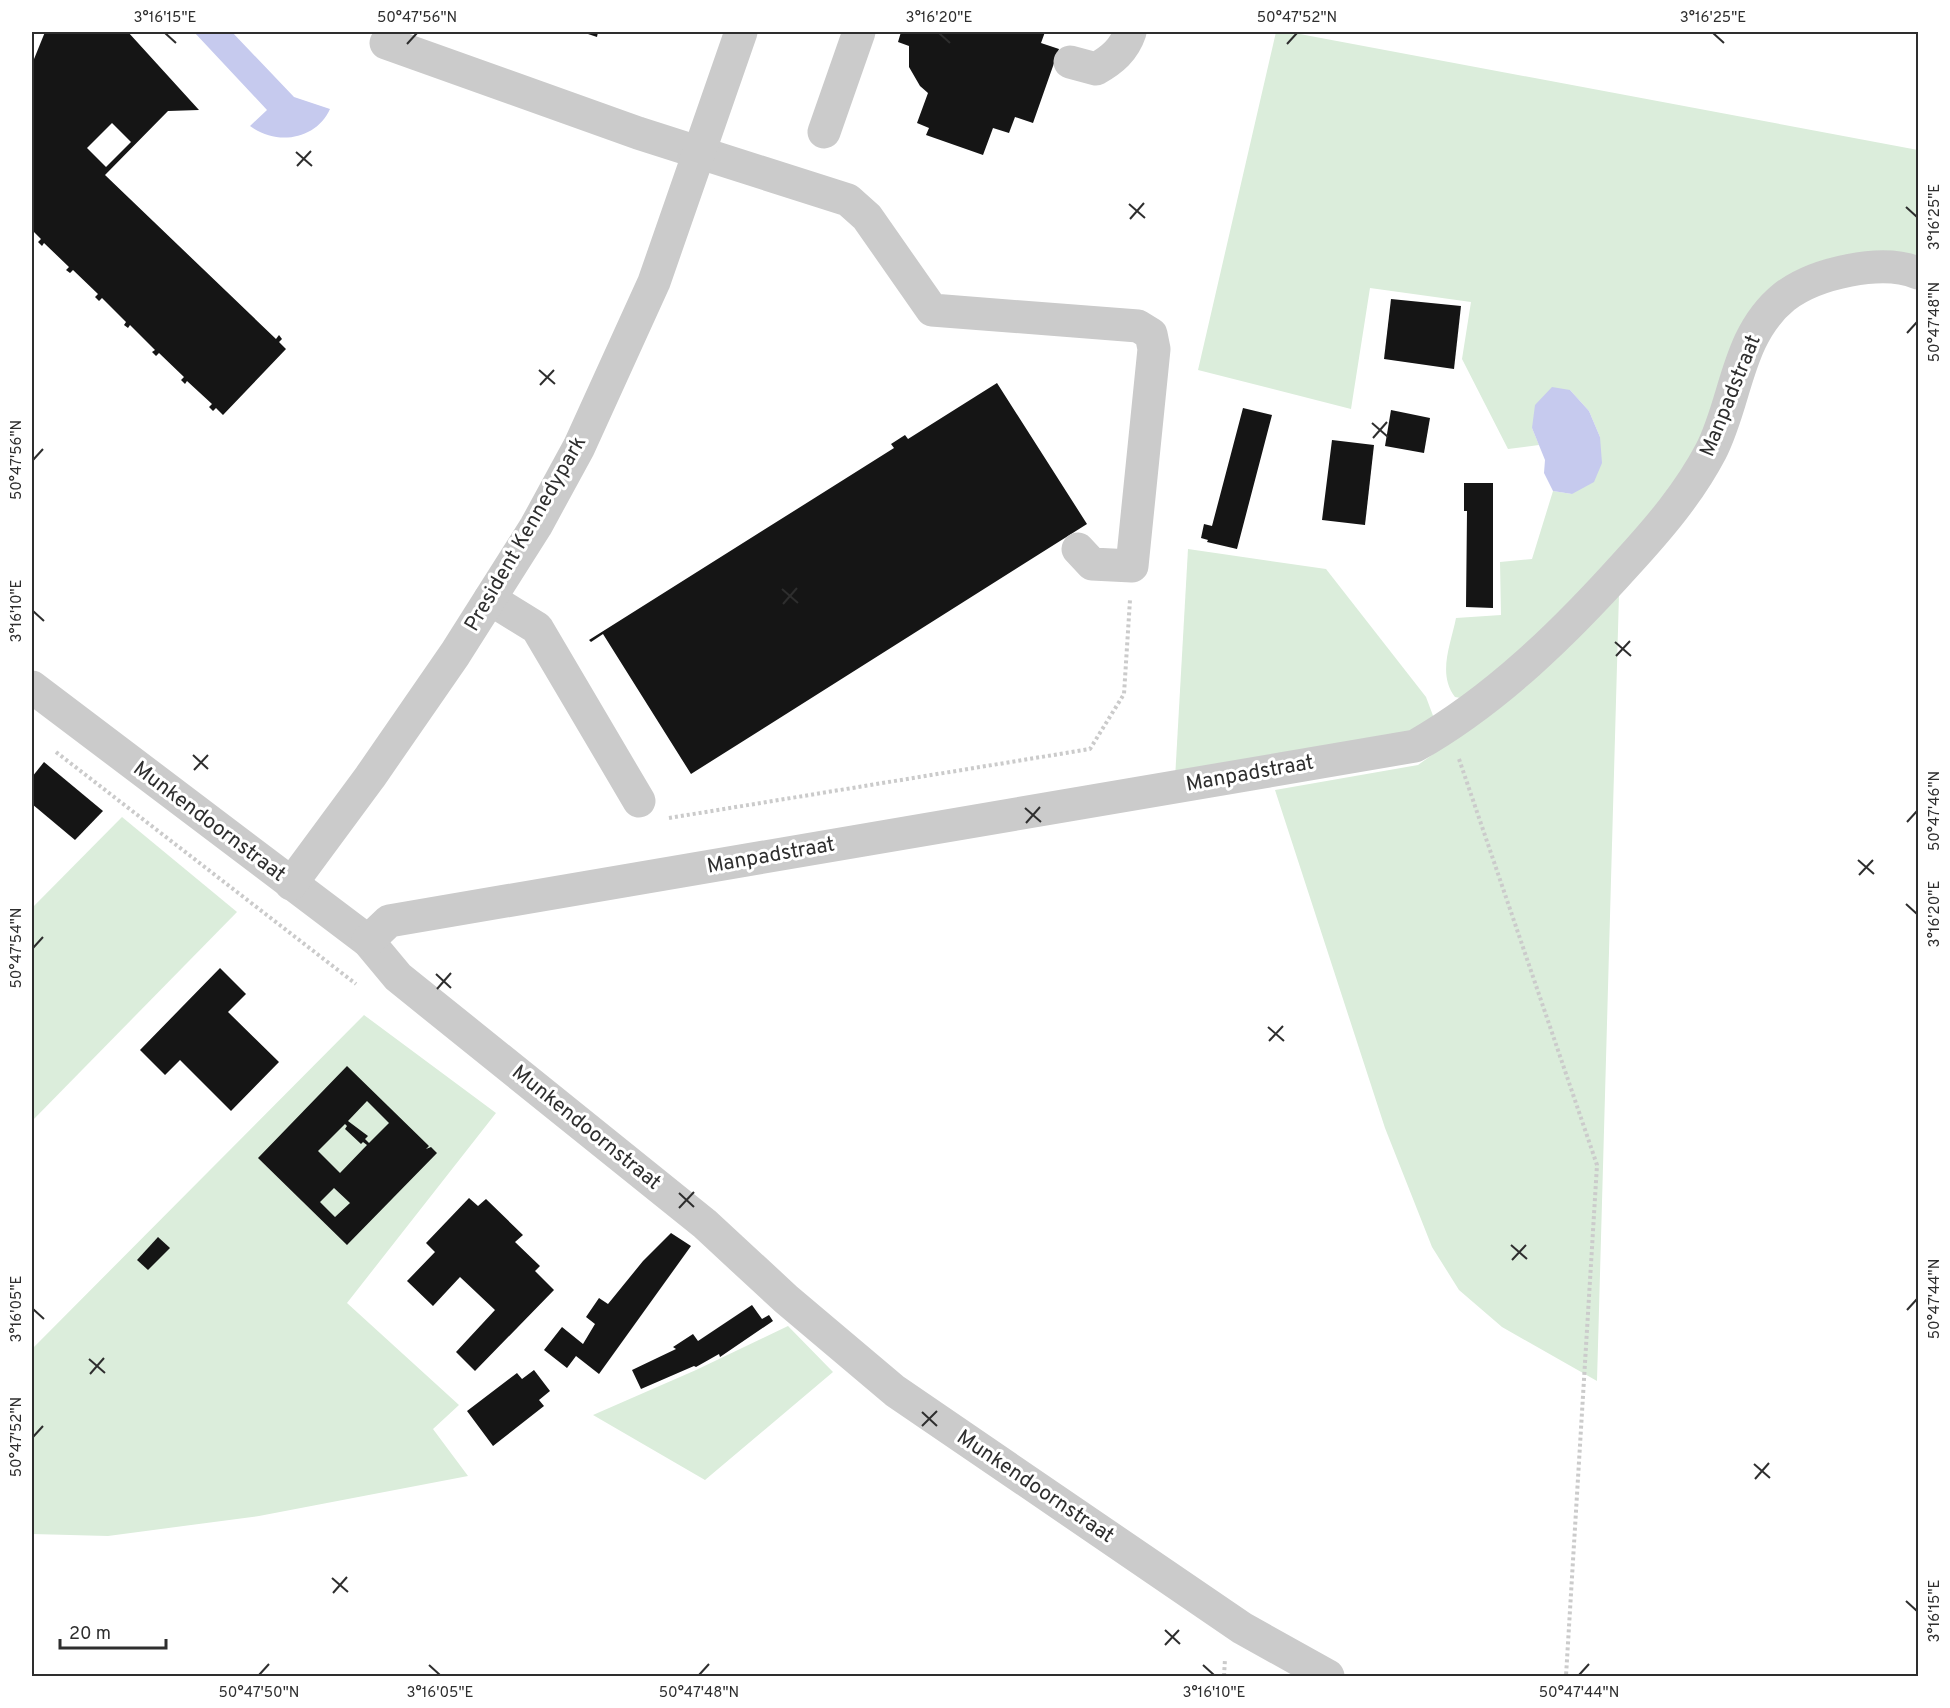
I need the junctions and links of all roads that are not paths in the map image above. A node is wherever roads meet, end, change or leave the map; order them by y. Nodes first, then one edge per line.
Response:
1 (741, 32) edge
2 (859, 32) edge
3 (1130, 32) edge
4 (386, 43) dead end
5 (1070, 62) dead end
6 (824, 132) dead end
7 (701, 152) junction
8 (1918, 273) edge
9 (1078, 549) dead end
10 (490, 600) junction
11 (32, 687) edge
12 (639, 801) road end
13 (291, 884) junction
14 (368, 941) junction
15 (1328, 1677) edge

1 - 7 street, President Kennedypark
2 - 6 street
3 - 5 street
4 - 7 street
7 - 9 street
7 - 10 street, President Kennedypark
8 - 14 street, Manpadstraat
10 - 12 street
10 - 13 street, President Kennedypark
11 - 13 street, Munkendoornstraat
13 - 14 street, Munkendoornstraat
14 - 15 street, Munkendoornstraat

